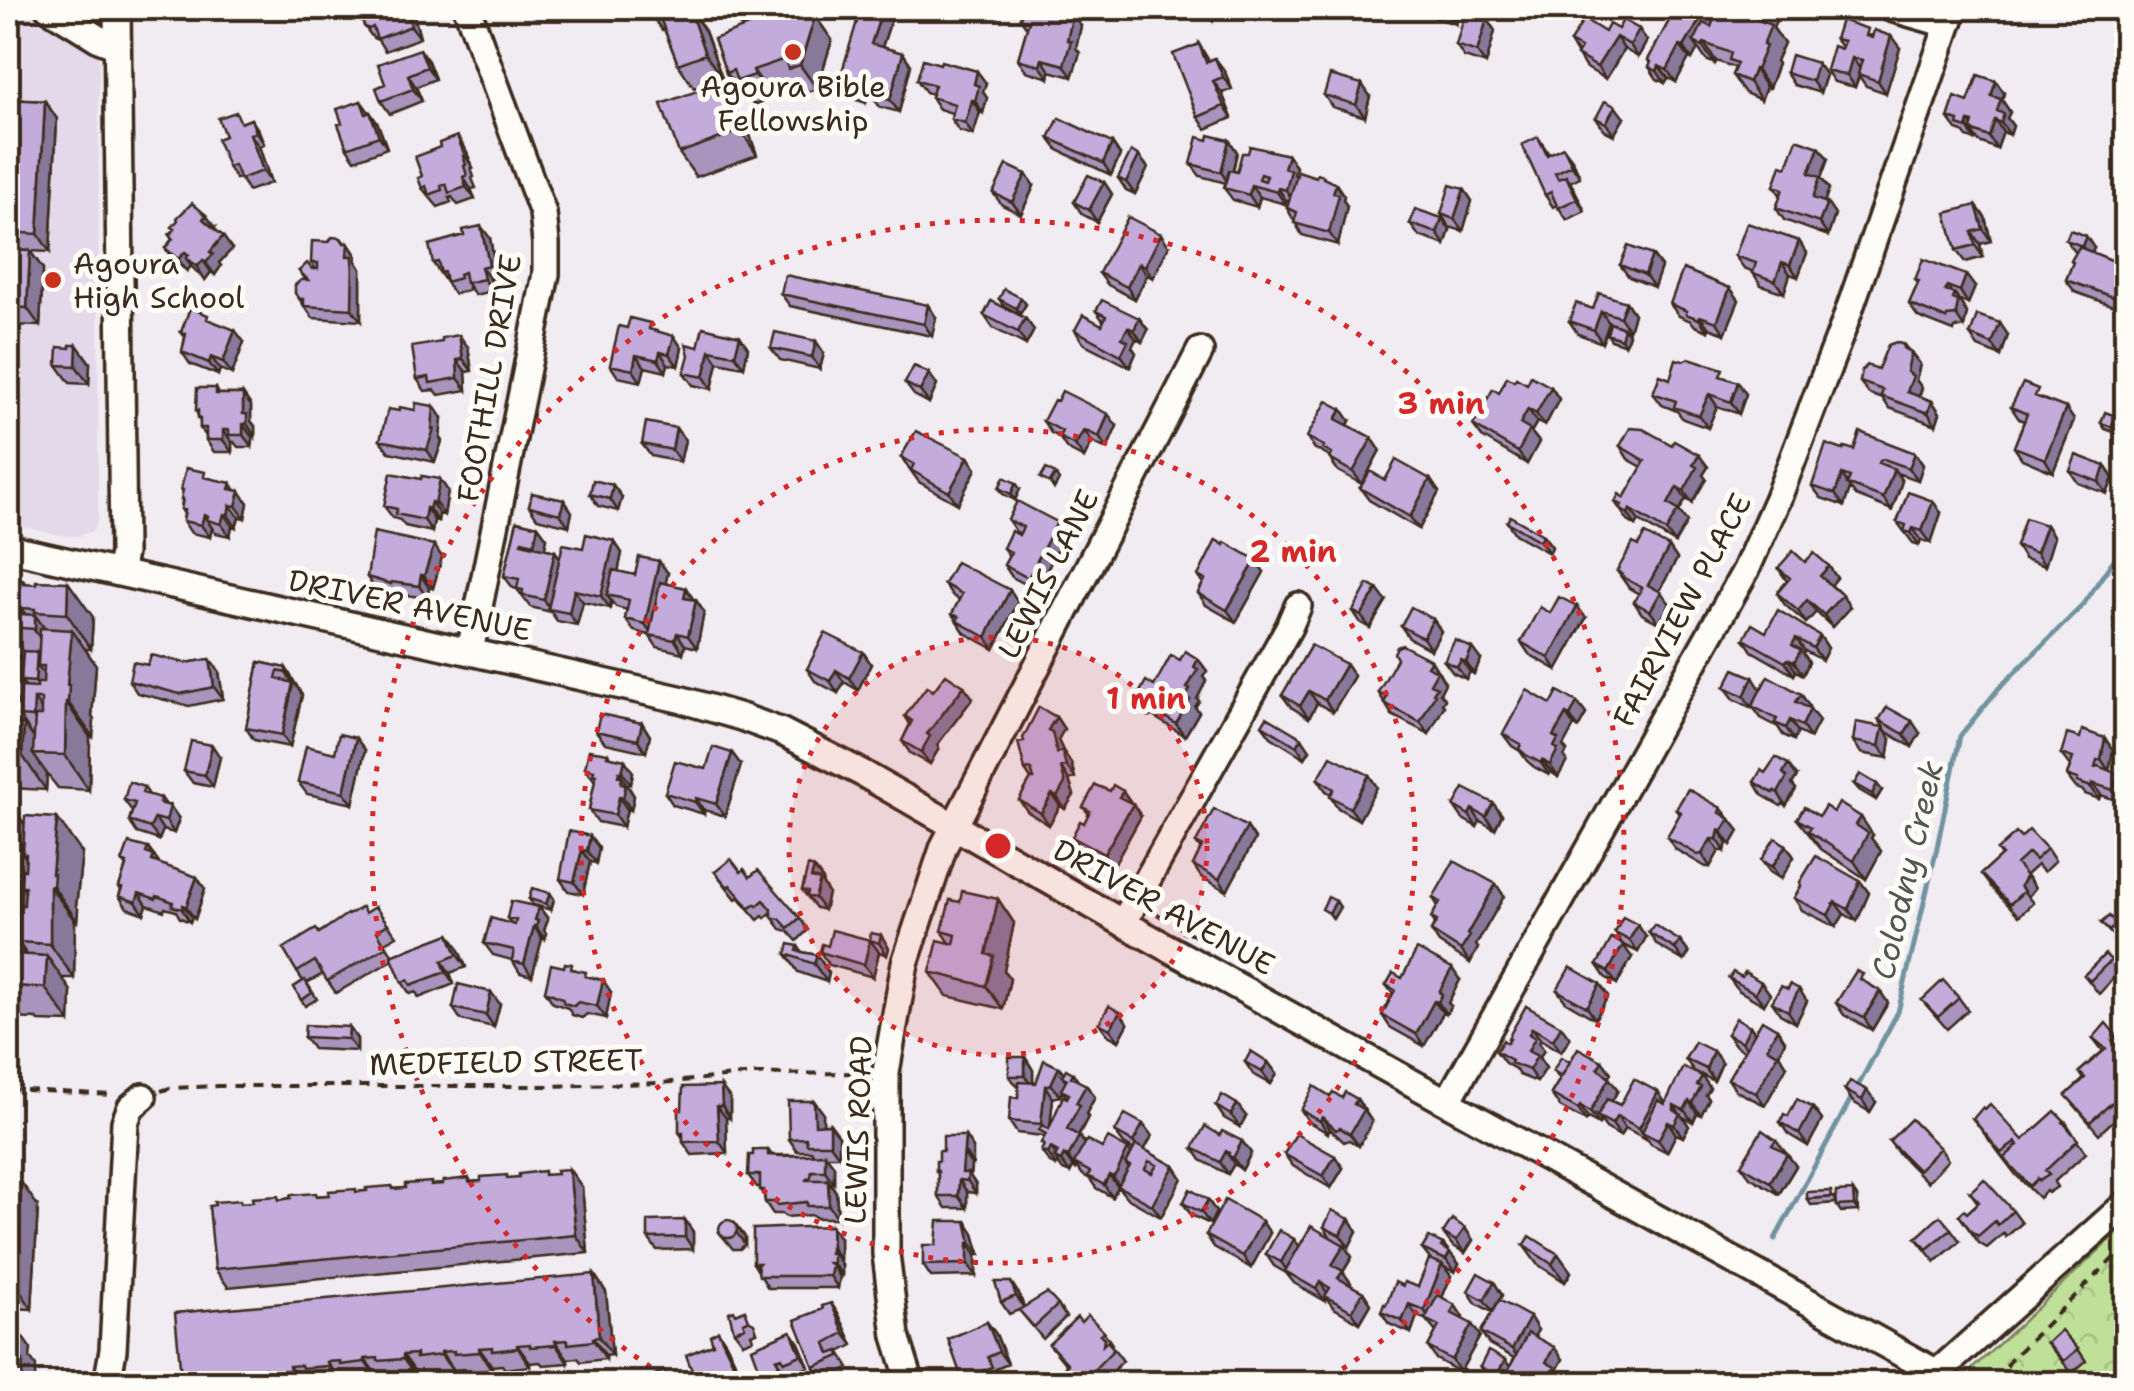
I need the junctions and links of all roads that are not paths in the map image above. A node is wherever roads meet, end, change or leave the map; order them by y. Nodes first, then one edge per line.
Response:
1 (50, 8) edge
2 (117, 8) edge
3 (467, 8) edge
4 (1891, 8) edge
5 (1950, 16) edge
6 (117, 46) junction
7 (1200, 351) dead end
8 (8, 548) edge
9 (119, 573) junction
10 (1298, 606) dead end
11 (470, 651) junction
12 (954, 826) junction
13 (1123, 923) junction
14 (143, 1097) road end
15 (1448, 1101) junction
16 (2126, 1204) edge
17 (1941, 1378) edge
18 (107, 1384) edge
19 (910, 1384) edge

1 - 6 street
2 - 6 street
3 - 11 street, FOOTHILL DRIVE
4 - 5 street
5 - 15 street, FAIRVIEW PLACE
6 - 9 street
7 - 12 street, LEWIS LANE
8 - 9 street, DRIVER AVENUE
9 - 11 street, DRIVER AVENUE
10 - 13 street
11 - 12 street, DRIVER AVENUE
12 - 13 street, DRIVER AVENUE
12 - 19 street, LEWIS ROAD
13 - 15 street, DRIVER AVENUE
14 - 18 street
15 - 17 street, DRIVER AVENUE
16 - 17 street

